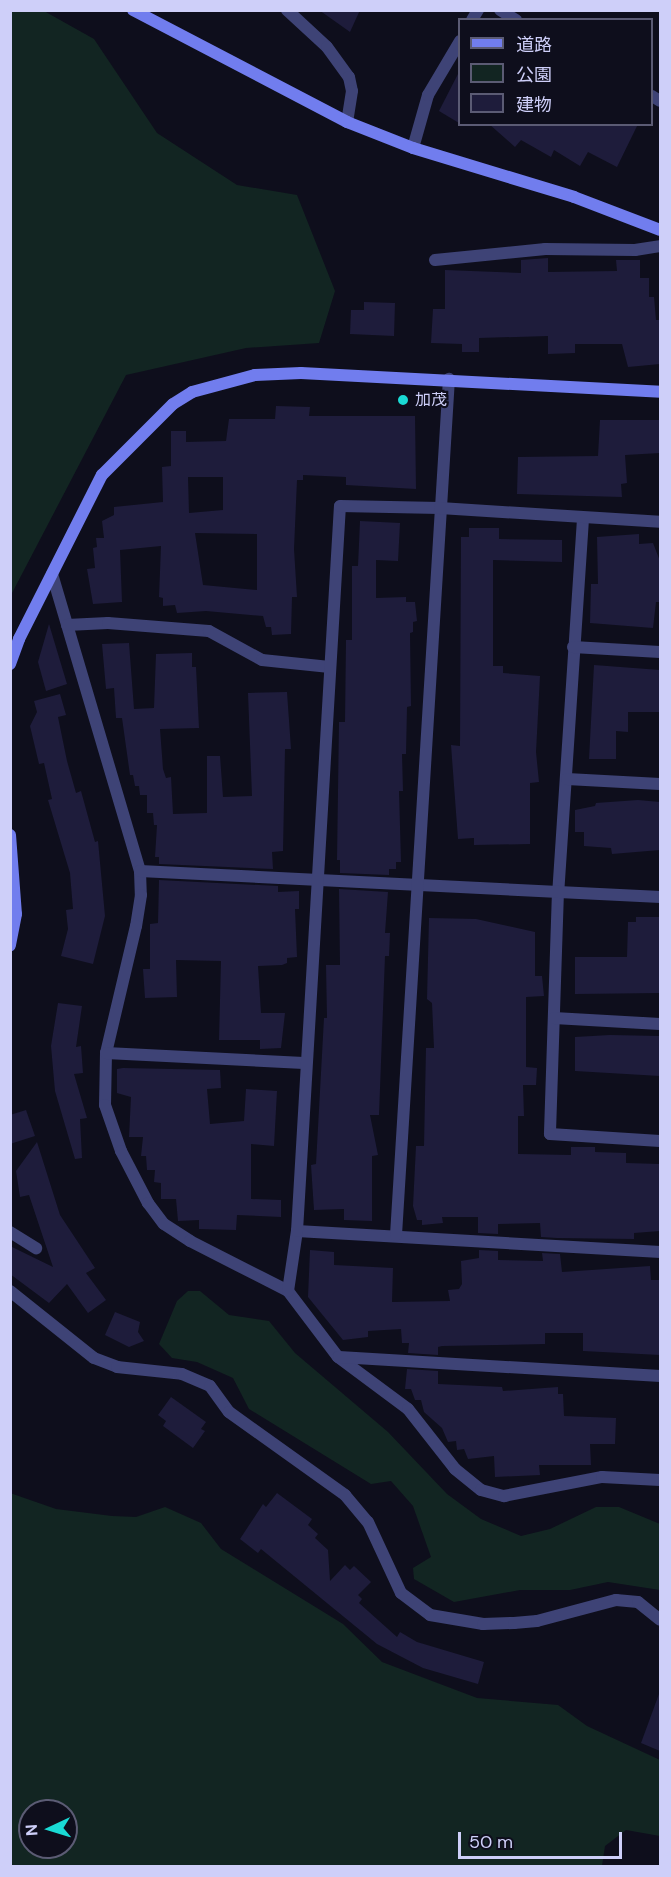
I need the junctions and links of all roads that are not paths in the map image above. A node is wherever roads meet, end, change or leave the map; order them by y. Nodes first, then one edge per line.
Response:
1 (133, 10) edge
2 (287, 10) edge
3 (500, 10) edge
4 (513, 18) edge
5 (458, 43) edge
6 (347, 122) junction
7 (413, 148) junction
8 (660, 230) edge
9 (660, 246) edge
10 (435, 260) dead end
11 (449, 379) junction
12 (660, 392) edge
13 (440, 508) junction
14 (583, 519) junction
15 (660, 522) edge
16 (52, 574) junction
17 (67, 625) junction
18 (573, 647) junction
19 (660, 652) edge
20 (10, 664) edge
21 (330, 667) junction
22 (567, 778) junction
23 (660, 784) edge
24 (10, 835) edge
25 (140, 871) junction
26 (318, 880) junction
27 (417, 884) junction
28 (558, 891) junction
29 (660, 897) edge
30 (10, 945) edge
31 (554, 1018) junction
32 (660, 1024) edge
33 (106, 1053) junction
34 (304, 1063) junction
35 (660, 1141) edge
36 (297, 1231) junction
37 (10, 1232) edge
38 (396, 1235) junction
39 (36, 1248) dead end
40 (660, 1252) edge
41 (10, 1291) edge
42 (288, 1291) junction
43 (338, 1357) junction
44 (660, 1376) edge
45 (660, 1480) edge
46 (660, 1620) edge

1 - 6 street
2 - 6 street
3 - 4 street
5 - 7 street
6 - 7 street
7 - 8 street
9 - 10 street
11 - 12 street
11 - 13 street
11 - 16 street
13 - 14 street
13 - 21 street
13 - 27 street
14 - 15 street
14 - 18 street
16 - 17 street
16 - 20 street
17 - 21 street
17 - 25 street
18 - 19 street
18 - 22 street
21 - 26 street
22 - 23 street
22 - 28 street
24 - 30 street
25 - 26 street
25 - 33 street
26 - 27 street
26 - 34 street
27 - 28 street
27 - 38 street
28 - 29 street
28 - 31 street
31 - 32 street
31 - 35 street
33 - 34 street
33 - 42 street
34 - 36 street
36 - 38 street
36 - 42 street
37 - 39 street
38 - 40 street
41 - 46 street
42 - 43 street
43 - 44 street
43 - 45 street

